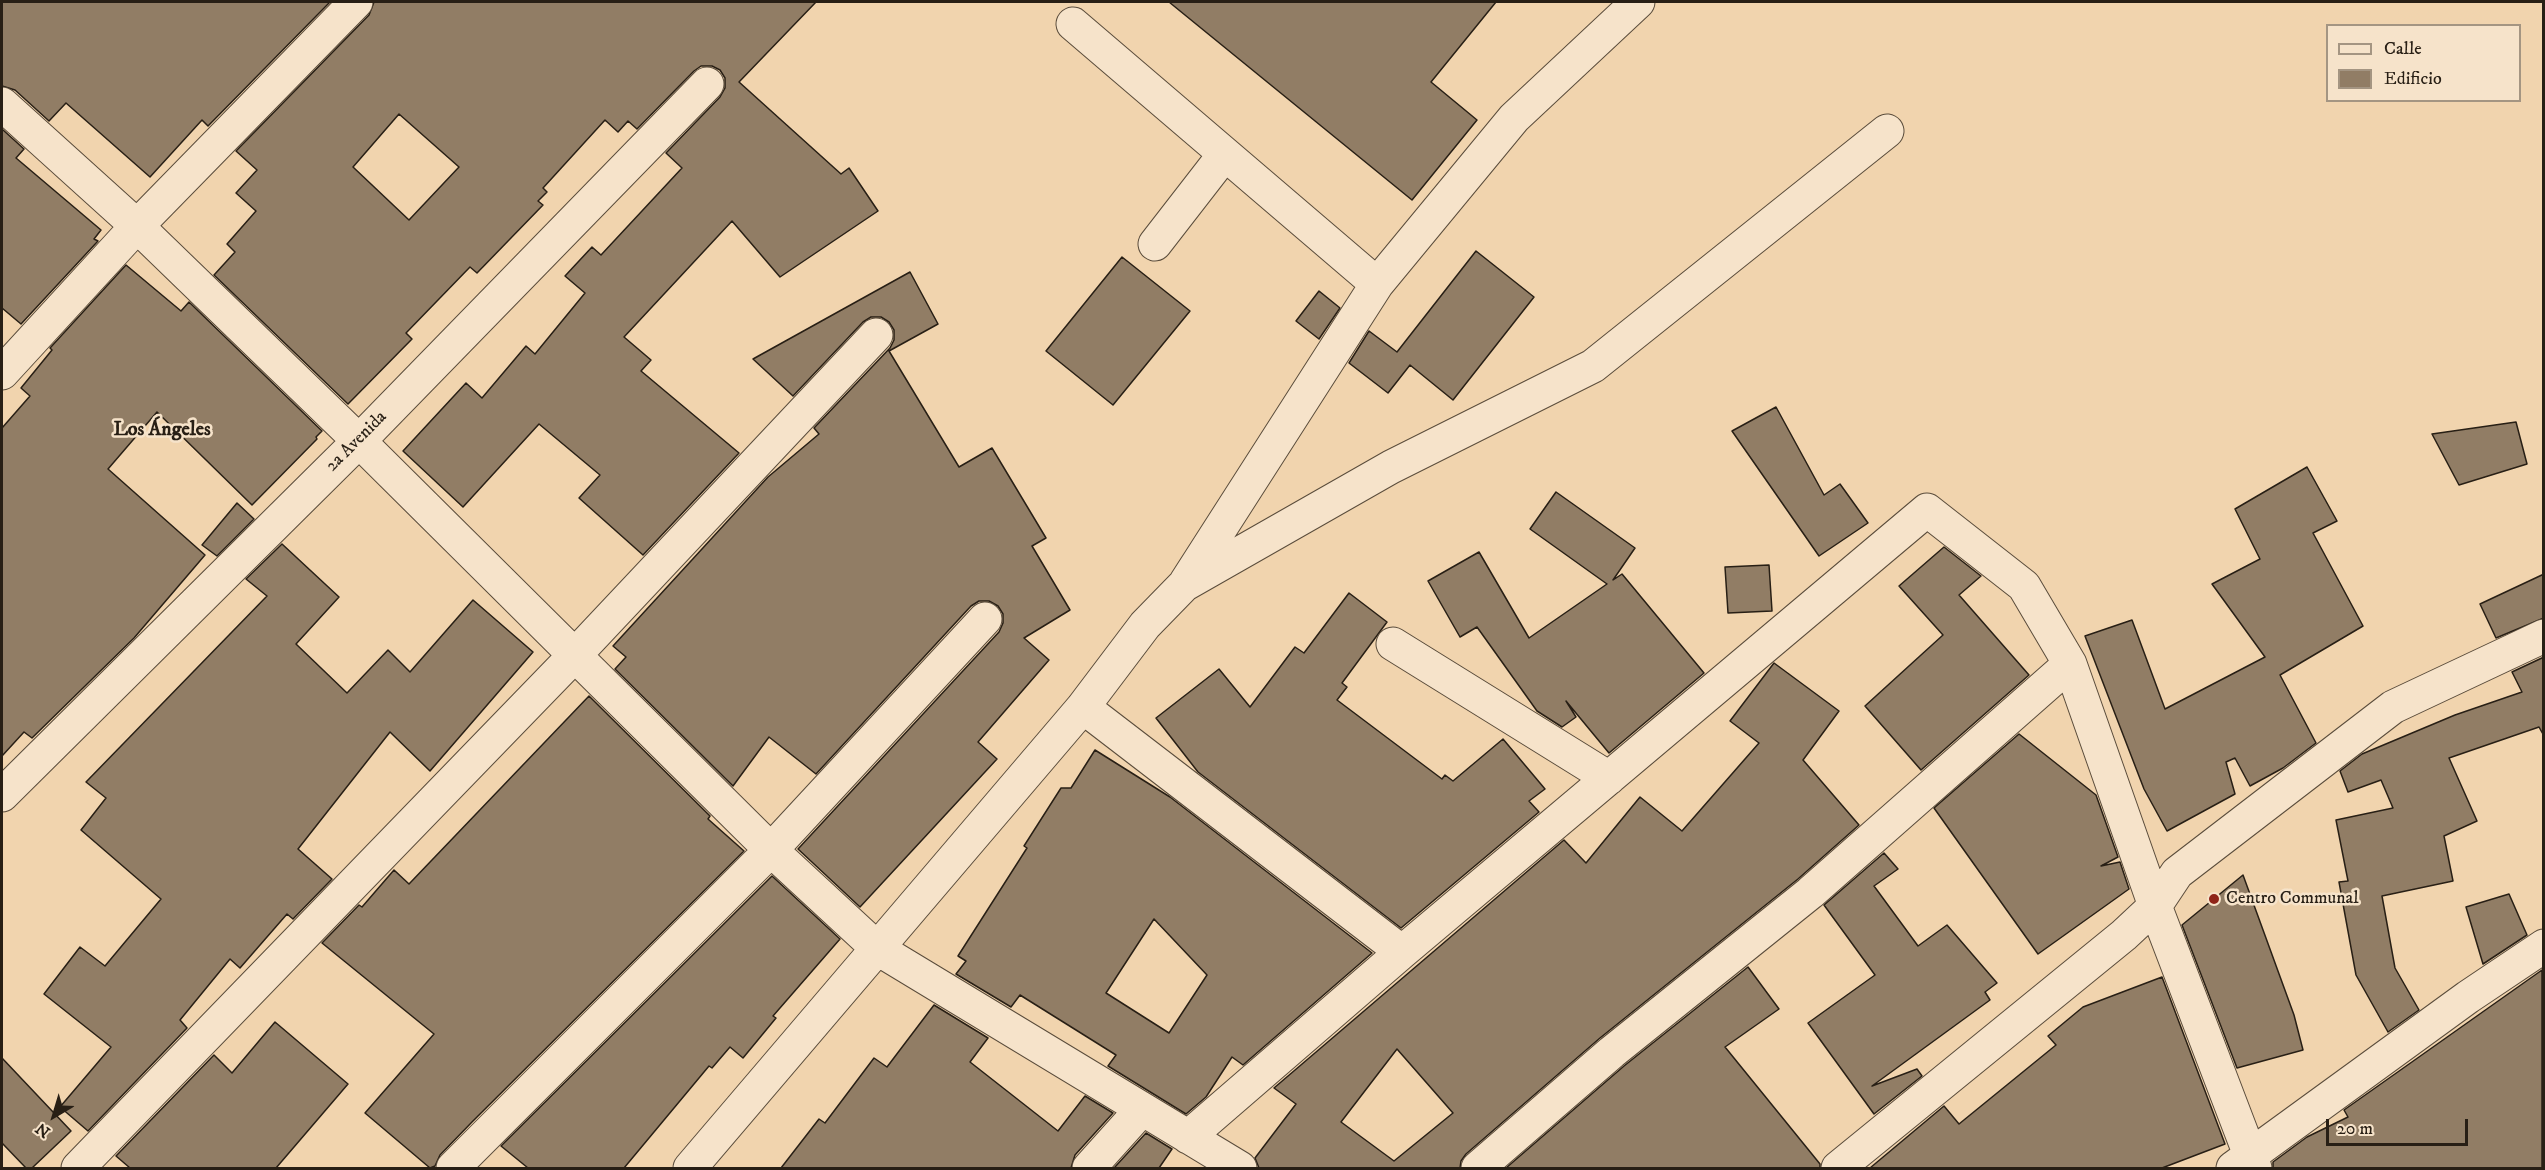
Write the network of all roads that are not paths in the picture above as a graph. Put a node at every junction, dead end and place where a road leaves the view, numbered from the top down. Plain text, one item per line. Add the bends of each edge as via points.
1 (356, 2) edge
2 (1638, 2) edge
3 (1073, 24) dead end
4 (707, 84) dead end
5 (2, 104) edge
6 (1887, 131) dead end
7 (1224, 155) junction
8 (137, 226) junction
9 (1155, 244) dead end
10 (1377, 284) junction
11 (876, 335) dead end
12 (2, 373) edge
13 (359, 441) junction
14 (1184, 585) junction
15 (986, 619) dead end
16 (2544, 636) edge
17 (1393, 644) dead end
18 (575, 656) junction
19 (2070, 664) junction
20 (1083, 707) junction
21 (1609, 778) junction
22 (2, 795) edge
23 (771, 850) junction
24 (2155, 906) junction
25 (2544, 946) edge
26 (878, 949) junction
27 (1402, 952) junction
28 (1142, 1109) junction
29 (1188, 1137) junction
30 (2246, 1165) edge
31 (78, 1168) edge
32 (453, 1168) edge
33 (690, 1168) edge
34 (1089, 1168) edge
35 (1240, 1168) edge
36 (1478, 1168) edge
37 (1838, 1168) edge

1 - 8 street
2 - 10 street via 1514,118
3 - 7 street
4 - 13 street, 2a Avenida
5 - 8 street
6 - 14 street via 1593,366 1391,467
7 - 9 street
7 - 10 street
8 - 12 street
8 - 13 street
10 - 14 street
11 - 18 street
13 - 18 street
13 - 22 street, 2a Avenida
14 - 20 street via 1145,625
15 - 23 street
16 - 24 street via 2393,707 2177,873
17 - 21 street
18 - 23 street
18 - 31 street
19 - 21 street via 2024,586 1927,510
19 - 24 street
19 - 36 street via 1810,893 1612,1052
20 - 26 street
20 - 27 street
21 - 27 street
23 - 26 street
23 - 32 street
24 - 30 street
24 - 37 street
25 - 30 street via 2468,997
26 - 28 street
26 - 33 street
27 - 29 street
28 - 29 street
28 - 34 street
29 - 35 street

